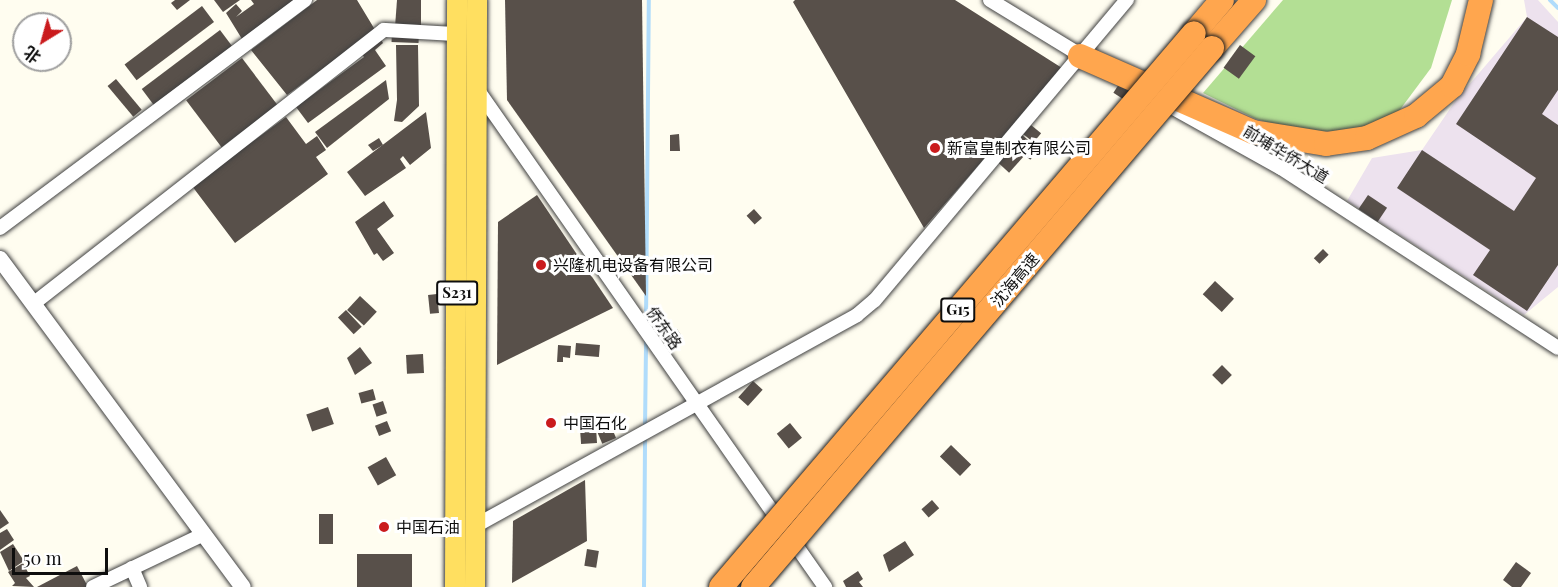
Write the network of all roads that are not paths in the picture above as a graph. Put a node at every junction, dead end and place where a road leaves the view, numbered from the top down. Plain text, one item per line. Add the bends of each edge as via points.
1 (305, 0) edge
2 (457, 0) edge
3 (477, 0) edge
4 (990, 0) edge
5 (1127, 0) edge
6 (1222, 0) edge
7 (1254, 0) edge
8 (1480, 0) edge
9 (456, 34) junction
10 (1203, 40) junction
11 (1080, 56) junction
12 (477, 89) junction
13 (0, 228) edge
14 (0, 260) edge
15 (33, 304) junction
16 (1558, 348) edge
17 (697, 404) junction
18 (475, 526) junction
19 (204, 534) junction
20 (132, 568) junction
21 (93, 587) edge
22 (140, 587) edge
23 (243, 587) edge
24 (455, 587) edge
25 (475, 587) edge
26 (721, 587) edge
27 (753, 587) edge
28 (825, 587) edge

1 - 13 street
2 - 9 main road, S231
3 - 12 main road, S231
4 - 11 street, 前埔华侨大道
5 - 11 street
6 - 10 highway, 沈海高速 / G15
7 - 10 highway, 沈海高速 / G15
8 - 11 highway via 1472,44 1452,86 1416,116 1357,140 1326,144 1253,132
9 - 15 street via 384,30
9 - 24 main road, S231
10 - 26 highway, 沈海高速 / G15, bridge
10 - 27 highway, 沈海高速 / G15, bridge
11 - 16 street, 前埔华侨大道 via 1281,168
11 - 17 street via 875,300 857,315
12 - 17 street, 侨东路
12 - 18 main road, S231
14 - 15 street
15 - 19 street
17 - 18 street
17 - 28 street, 侨东路
18 - 25 main road, S231
19 - 20 street
19 - 23 street
20 - 21 street
20 - 22 street

